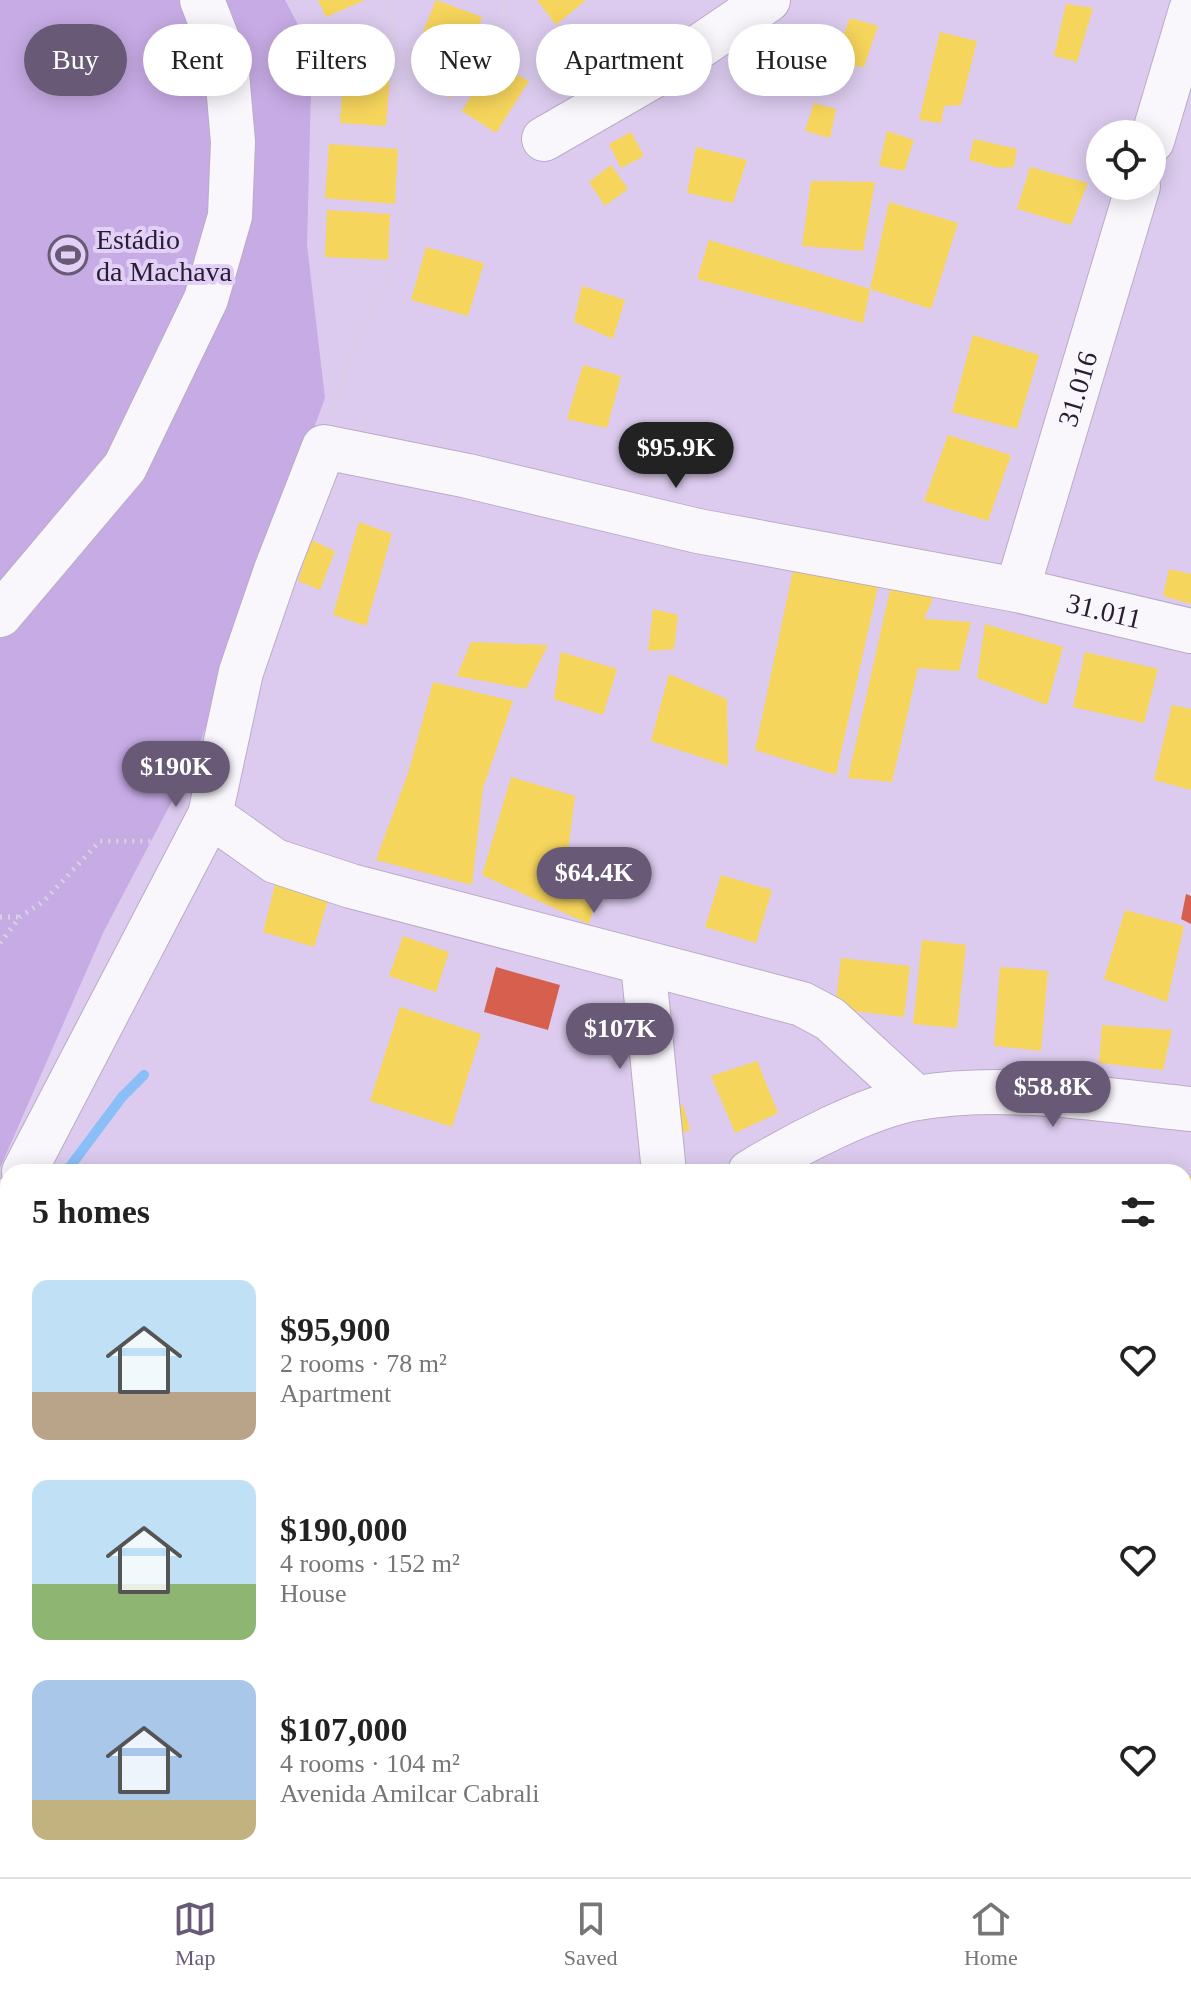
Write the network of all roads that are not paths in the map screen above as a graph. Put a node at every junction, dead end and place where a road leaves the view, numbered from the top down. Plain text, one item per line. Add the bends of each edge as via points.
1 (202, 0) edge
2 (768, 0) edge
3 (1191, 10) edge
4 (1158, 120) edge
5 (544, 139) dead end
6 (1134, 200) edge
7 (1017, 590) junction
8 (0, 615) edge
9 (1191, 631) edge
10 (205, 828) junction
11 (643, 964) junction
12 (916, 1098) junction
13 (1191, 1109) edge
14 (28, 1164) edge
15 (663, 1164) edge
16 (764, 1164) edge

1 - 8 street via 226,62 233,142 230,216 206,299 125,467
2 - 5 street via 669,67
3 - 4 street
6 - 7 street, 31.016
7 - 9 street, 31.011
7 - 10 street, 31.011 via 698,531 324,447 241,672
10 - 11 street via 275,861 351,886
10 - 14 street
11 - 12 street via 802,1004 830,1019
11 - 15 street
12 - 13 street via 1004,1093
12 - 16 street via 802,1143

